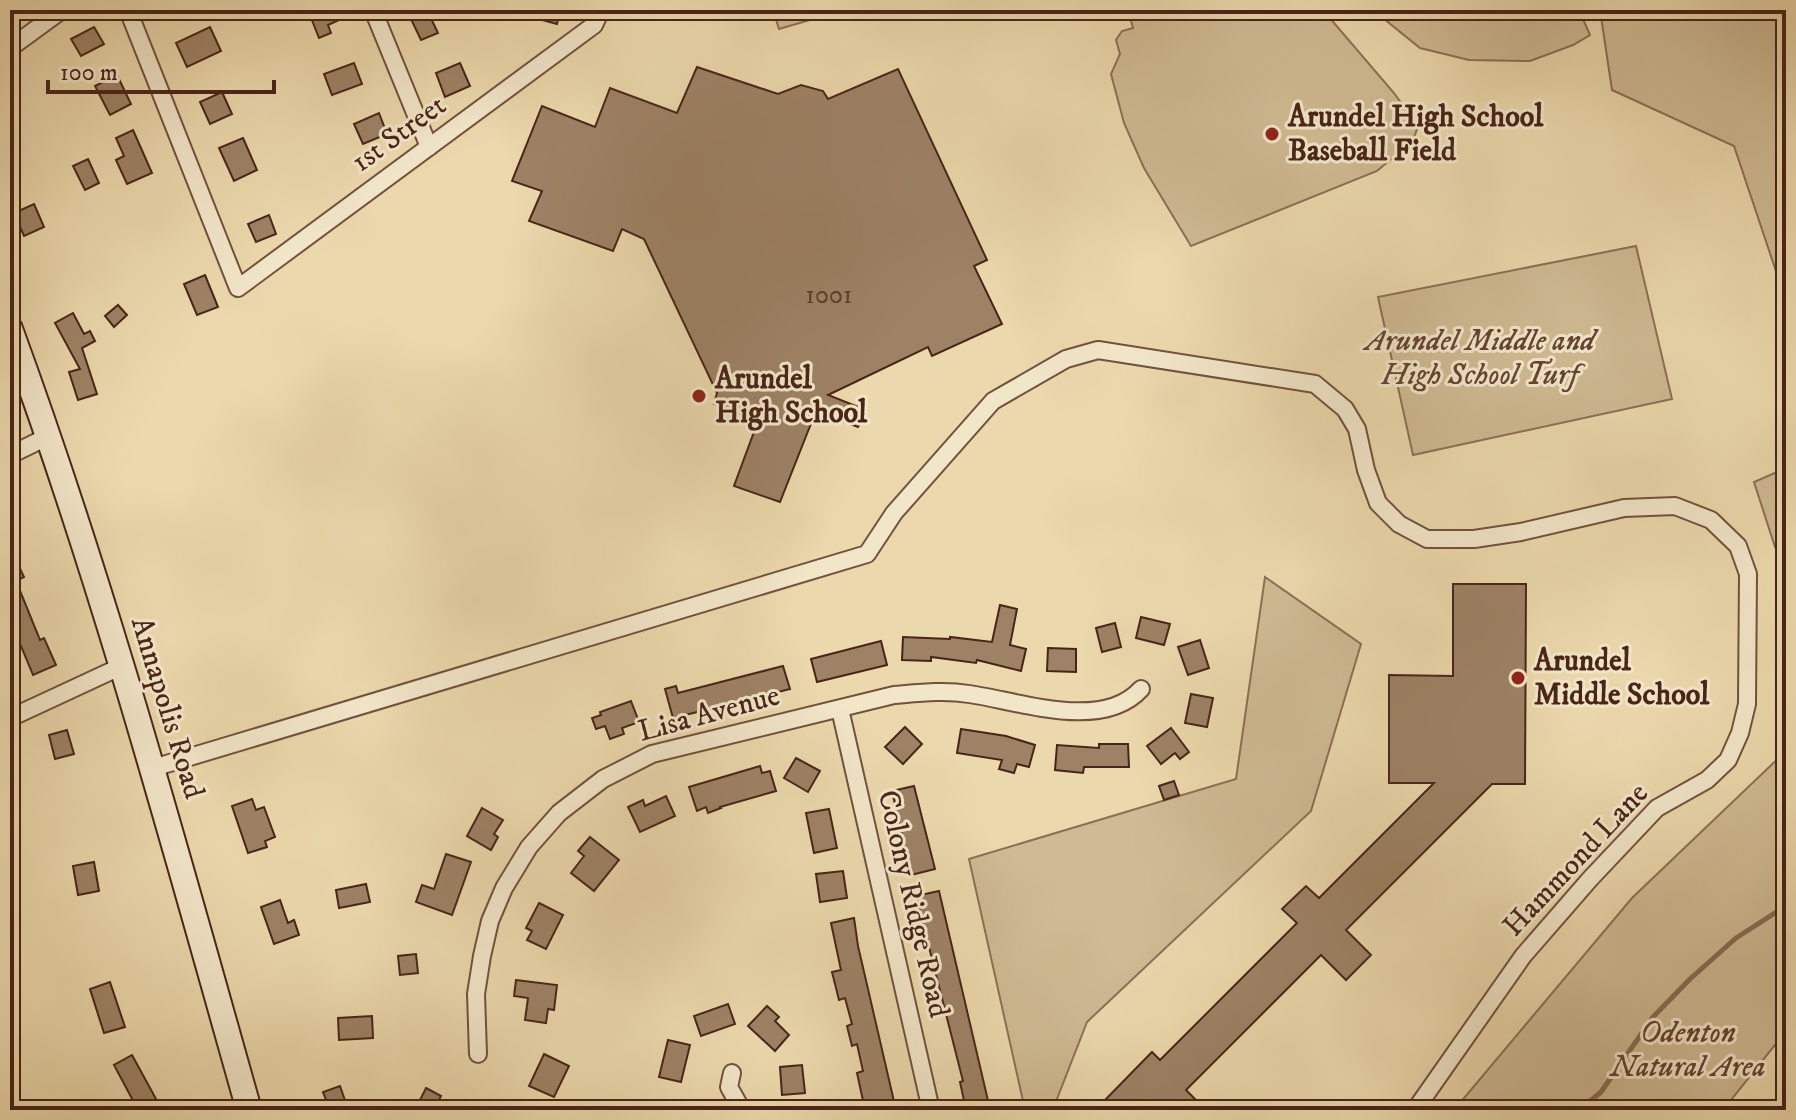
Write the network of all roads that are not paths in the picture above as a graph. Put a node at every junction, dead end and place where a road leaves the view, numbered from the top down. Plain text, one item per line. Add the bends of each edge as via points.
1 (62, 10) edge
2 (128, 10) edge
3 (373, 10) edge
4 (597, 17) edge
5 (10, 48) edge
6 (429, 147) junction
7 (10, 329) edge
8 (49, 436) junction
9 (10, 455) edge
10 (122, 666) junction
11 (1141, 689) dead end
12 (840, 709) junction
13 (10, 718) edge
14 (153, 768) junction
15 (478, 1054) dead end
16 (732, 1073) dead end
17 (249, 1110) edge
18 (742, 1110) edge
19 (931, 1110) edge
20 (1415, 1110) edge

1 - 5 street
2 - 6 street, 1st Street via 238,288
3 - 6 street
4 - 6 street, 1st Street
7 - 8 main road, Annapolis Road
8 - 9 street
8 - 10 main road, Annapolis Road
10 - 13 street
10 - 14 main road, Annapolis Road
11 - 12 street, Lisa Avenue via 1132,699 1094,711 930,691
12 - 15 street, Lisa Avenue via 652,754 603,779 559,813 529,847 490,921 476,994
12 - 19 street, Colony Ridge Road
14 - 17 main road, Annapolis Road
14 - 20 street, Hammond Lane via 867,554 894,513 993,401 1066,359 1098,350 1315,384 1345,409 1357,429 1378,503 1399,524 1427,539 1474,539 1624,508 1675,506 1711,520 1738,546 1748,574 1747,704 1728,760 1707,780 1657,808 1590,879 1523,956
16 - 18 street via 729,1087

